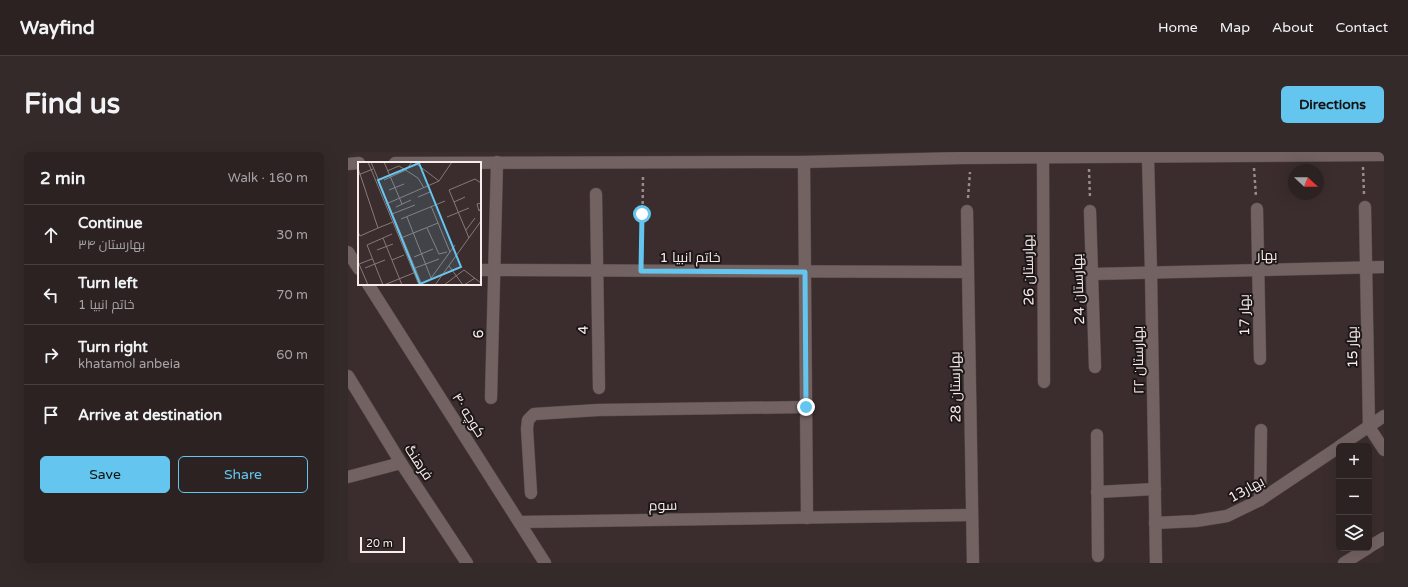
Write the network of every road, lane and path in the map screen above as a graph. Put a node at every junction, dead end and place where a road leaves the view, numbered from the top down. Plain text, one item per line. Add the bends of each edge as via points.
1 (468, 152) edge
2 (1148, 155) edge
3 (1363, 155) junction
4 (1384, 155) edge
5 (1254, 156) junction
6 (804, 157) edge
7 (970, 158) junction
8 (1043, 158) junction
9 (1088, 158) junction
10 (468, 162) edge
11 (497, 162) junction
12 (643, 162) junction
13 (358, 163) edge
14 (348, 164) edge
15 (596, 194) dead end
16 (1365, 207) joint
17 (1257, 209) joint
18 (968, 211) joint
19 (1090, 211) joint
20 (348, 252) edge
21 (358, 267) edge
22 (1366, 267) junction
23 (1384, 267) edge
24 (481, 270) edge
25 (494, 270) junction
26 (1258, 270) junction
27 (597, 271) junction
28 (641, 271) junction
29 (805, 272) junction
30 (968, 272) junction
31 (1151, 272) junction
32 (1092, 274) junction
33 (369, 285) edge
34 (1260, 360) dead end
35 (1095, 367) dead end
36 (348, 376) edge
37 (1044, 382) dead end
38 (599, 388) dead end
39 (491, 398) dead end
40 (806, 407) junction
41 (1384, 416) edge
42 (1369, 427) junction
43 (1261, 430) dead end
44 (1097, 435) dead end
45 (1345, 443) edge
46 (1336, 449) edge
47 (1384, 450) edge
48 (402, 463) junction
49 (348, 478) edge
50 (1155, 488) junction
51 (1097, 492) junction
52 (531, 493) dead end
53 (1260, 500) junction
54 (972, 515) junction
55 (807, 518) junction
56 (519, 522) junction
57 (1155, 523) junction
58 (1384, 538) edge
59 (1372, 546) edge
60 (1363, 551) edge
61 (1098, 556) dead end
62 (467, 563) edge
63 (545, 563) edge
64 (972, 563) edge
65 (1156, 563) edge
66 (1344, 563) edge

1 - 10 street
2 - 5 street
2 - 9 street
2 - 31 street, بهارستان ۲۲
3 - 4 street
3 - 5 street
3 - 16 path
5 - 17 path
6 - 7 street
6 - 12 street
6 - 29 street
7 - 8 street
7 - 18 path
8 - 9 street
8 - 37 street, بهارستان 26
9 - 19 path
10 - 11 street
11 - 12 street
11 - 25 street, 6
12 - 28 path
13 - 14 street
15 - 27 street, 4
16 - 22 street, بهار 15
17 - 26 street, بهار 17
18 - 30 street, بهارستان 28
19 - 32 street, بهارستان 24
20 - 21 street
22 - 23 street, بهار
22 - 26 street, بهار
22 - 42 street, بهار 15
24 - 25 street, خاتم انبیا 1
25 - 27 street, خاتم انبیا 1
25 - 39 street, 6
26 - 31 street, بهار
26 - 34 street, بهار 17
27 - 28 street, خاتم انبیا 1
27 - 38 street, 4
28 - 29 street, خاتم انبیا 1
29 - 30 street, خاتم انبیا 1
29 - 40 street
30 - 54 street, بهارستان 28
31 - 32 street, بهار
31 - 50 street, بهارستان ۲۲
32 - 35 street, بهارستان 24
33 - 56 street, کوچه ۴۰
36 - 48 street, فرهنگ
40 - 52 street via 598,410 534,414 528,420 527,429
40 - 55 street
41 - 42 street, بهار13
42 - 45 street, بهار13
42 - 47 street
43 - 53 street
44 - 51 street
46 - 53 street, بهار13
48 - 49 street
48 - 62 street, فرهنگ
50 - 51 street
50 - 57 street, بهارستان ۲۲
51 - 61 street
53 - 57 street, بهار13 via 1227,516
54 - 55 street, سوم
54 - 64 street, بهارستان 28
55 - 56 street, سوم
56 - 63 street, کوچه ۴۰
57 - 65 street, بهارستان ۲۲
58 - 59 street
60 - 66 street

